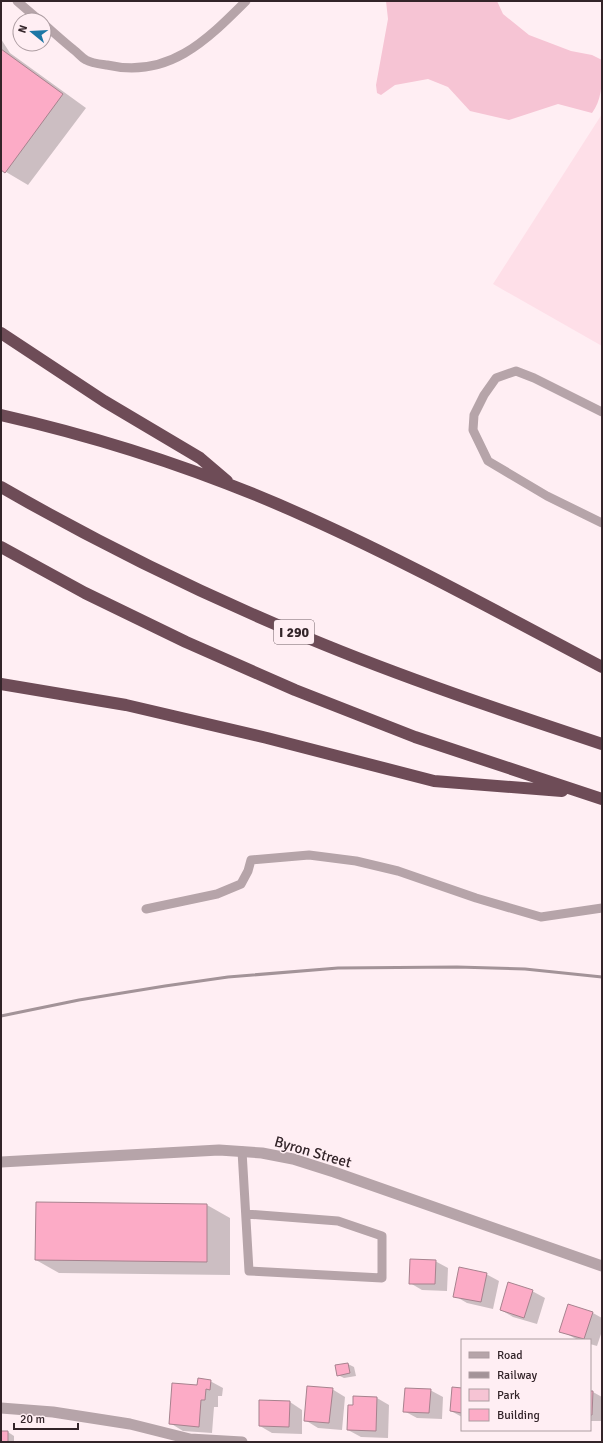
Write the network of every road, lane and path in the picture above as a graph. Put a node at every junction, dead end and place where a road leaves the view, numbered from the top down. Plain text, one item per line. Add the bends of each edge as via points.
1 (17, 1) edge
2 (246, 1) edge
3 (30, 12) edge
4 (52, 31) edge
5 (1, 333) edge
6 (602, 412) edge
7 (1, 415) edge
8 (232, 485) junction
9 (1, 487) edge
10 (602, 523) edge
11 (1, 547) edge
12 (602, 667) edge
13 (1, 684) edge
14 (602, 744) edge
15 (581, 792) junction
16 (602, 799) edge
17 (602, 908) edge
18 (146, 909) dead end
19 (242, 1151) junction
20 (1, 1162) edge
21 (246, 1214) junction
22 (602, 1266) edge
23 (1, 1408) edge
24 (190, 1441) edge
25 (242, 1442) edge

1 - 3 lane
2 - 4 lane via 200,44 168,62 136,69 118,68 86,60
5 - 8 highway via 104,401 200,458
6 - 10 lane via 516,371 496,378 474,415 473,430 488,461 547,496
7 - 8 highway via 93,438
8 - 12 highway via 365,544
9 - 14 highway, I 290 via 150,567 295,633 434,687
11 - 15 highway via 85,593 186,642 295,690 415,737
13 - 15 highway via 126,705 434,781
15 - 16 highway
17 - 18 lane via 541,917 398,871 356,861 309,855 251,860 241,884 217,894
19 - 20 street, Byron Street via 219,1150
19 - 21 lane
19 - 22 street, Byron Street via 293,1159
21 - 21 lane via 249,1271 382,1278 382,1236 338,1221
23 - 24 street via 53,1412 130,1424
24 - 25 street

